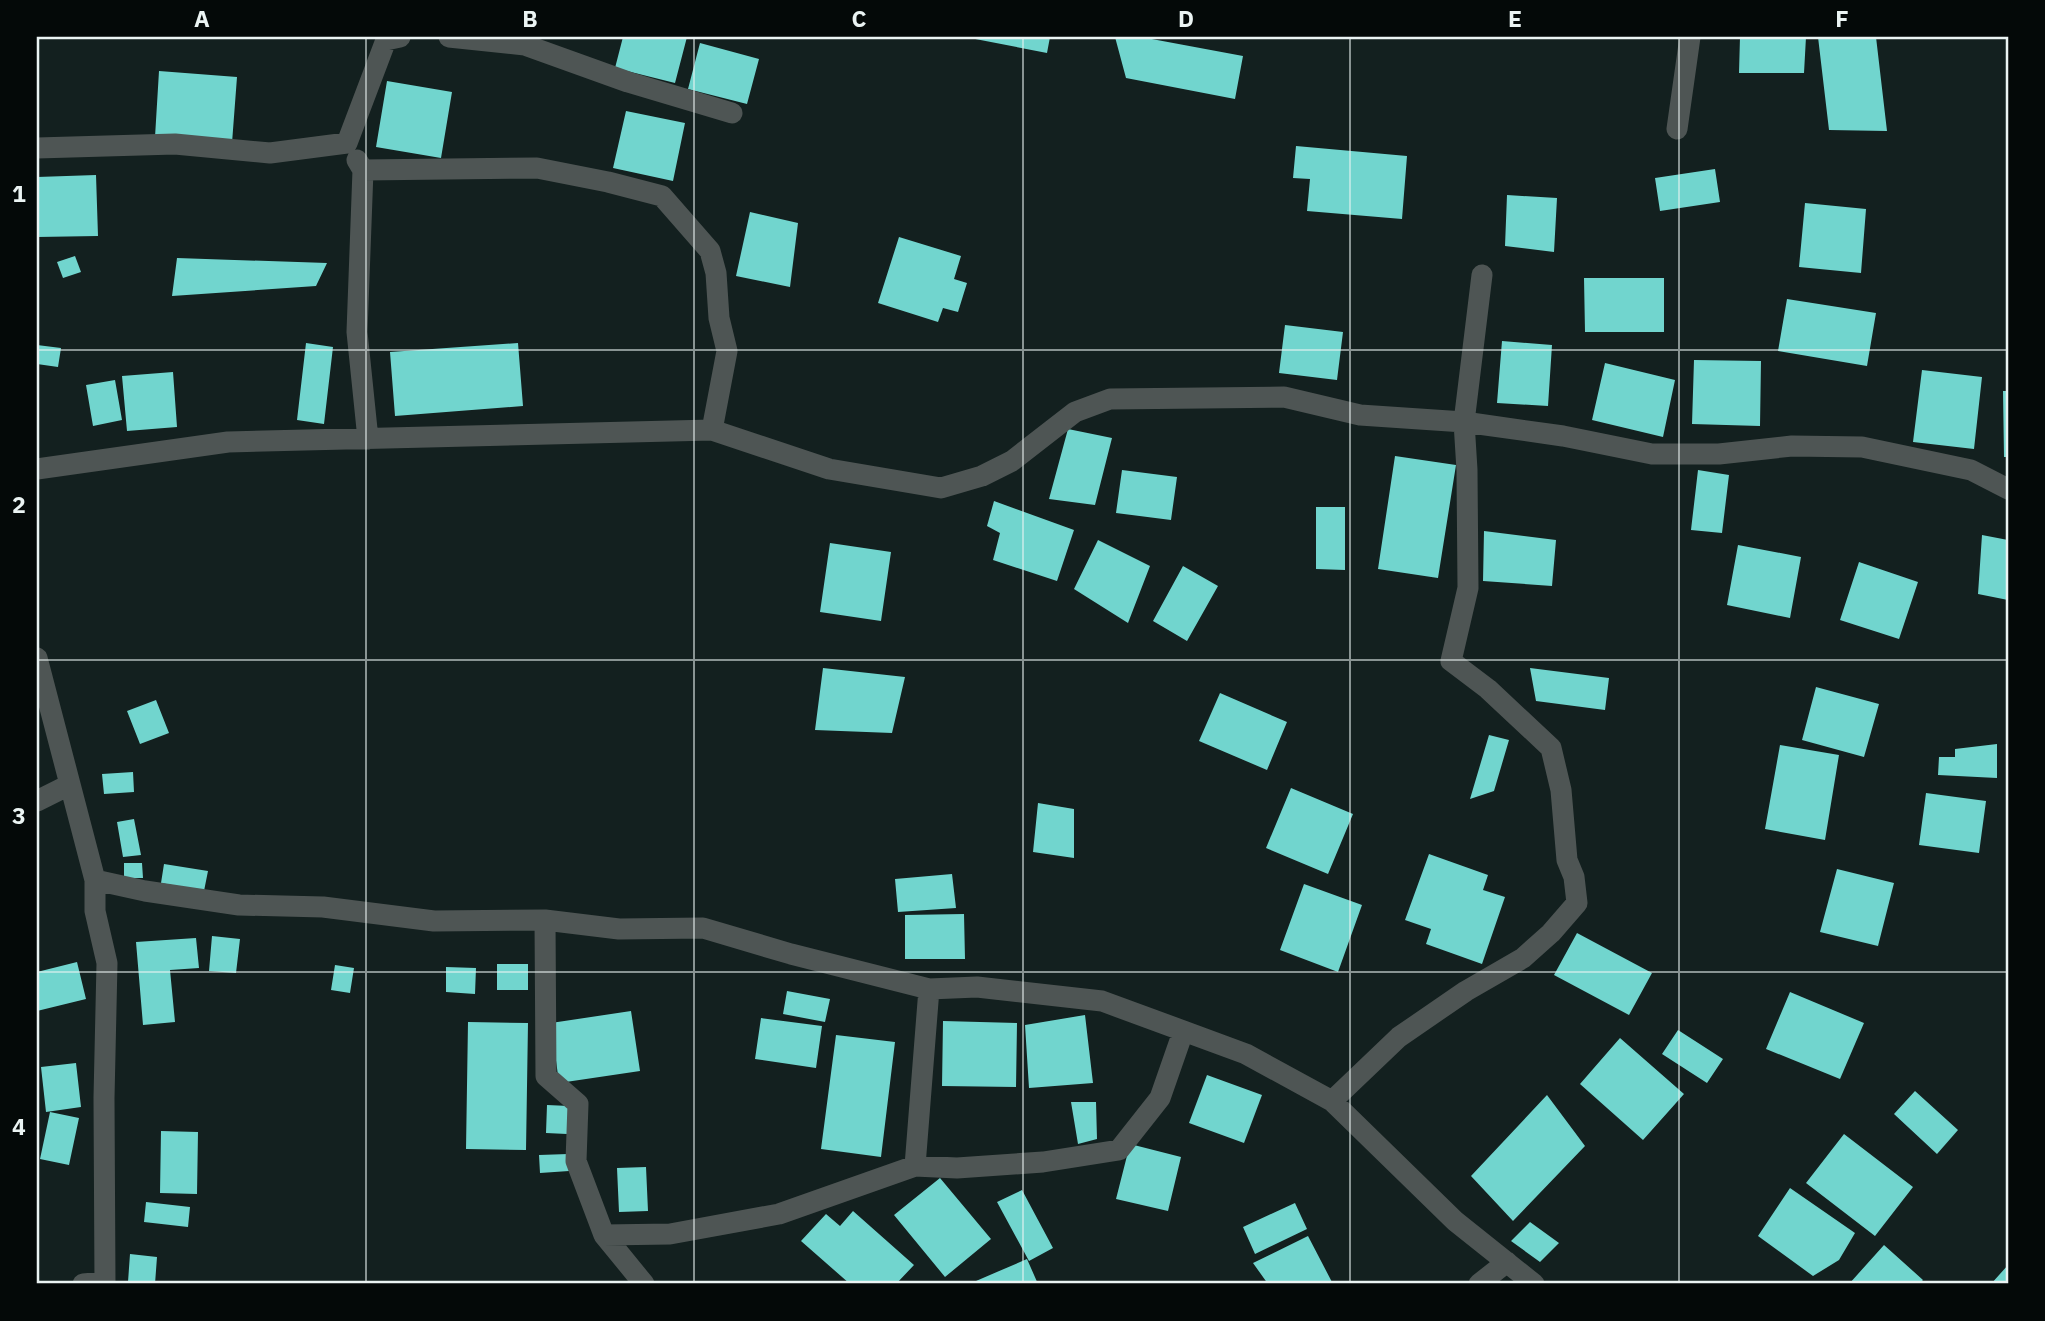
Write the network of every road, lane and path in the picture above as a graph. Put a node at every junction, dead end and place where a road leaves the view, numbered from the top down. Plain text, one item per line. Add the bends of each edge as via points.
1 (400, 37) edge
2 (449, 37) edge
3 (1690, 37) edge
4 (733, 113) dead end
5 (1677, 129) dead end
6 (347, 143) junction
7 (37, 148) edge
8 (363, 170) junction
9 (1482, 275) dead end
10 (1464, 422) junction
11 (712, 430) junction
12 (369, 439) junction
13 (37, 469) edge
14 (2008, 489) edge
15 (37, 658) edge
16 (69, 785) junction
17 (37, 801) edge
18 (95, 880) junction
19 (545, 920) junction
20 (929, 989) junction
21 (1183, 1031) junction
22 (1332, 1101) junction
23 (915, 1166) junction
24 (604, 1235) junction
25 (1507, 1262) junction
26 (105, 1283) edge
27 (83, 1284) edge
28 (644, 1284) edge
29 (1479, 1284) edge
30 (1534, 1284) edge

1 - 6 street via 386,40
2 - 4 street via 525,45
3 - 5 street
6 - 7 street via 270,153 175,145
6 - 8 street
8 - 11 street via 537,169 662,196 710,251 716,273 727,351
8 - 12 street via 357,332
9 - 10 street
10 - 11 street via 1360,415 1284,397 1110,399 1075,412 1012,461 941,488 829,469
10 - 14 street via 1652,454 1861,447 1971,470
10 - 22 street via 1468,588 1451,661 1551,748 1577,903 1523,958 1399,1037
11 - 12 street
12 - 13 street via 228,442
15 - 16 street
16 - 17 street
16 - 18 street
18 - 19 street via 239,905 323,907 434,921
18 - 26 street via 95,911 107,963
19 - 20 street via 619,929 703,928
19 - 24 street via 547,1076 578,1104 576,1161
20 - 21 street via 976,987 1102,1001
20 - 23 street
21 - 22 street via 1246,1054
21 - 23 street via 1160,1098 1119,1150 1043,1162
22 - 25 street via 1455,1221
23 - 24 street via 779,1214 670,1234
24 - 28 street
25 - 29 street
25 - 30 street
26 - 27 street

